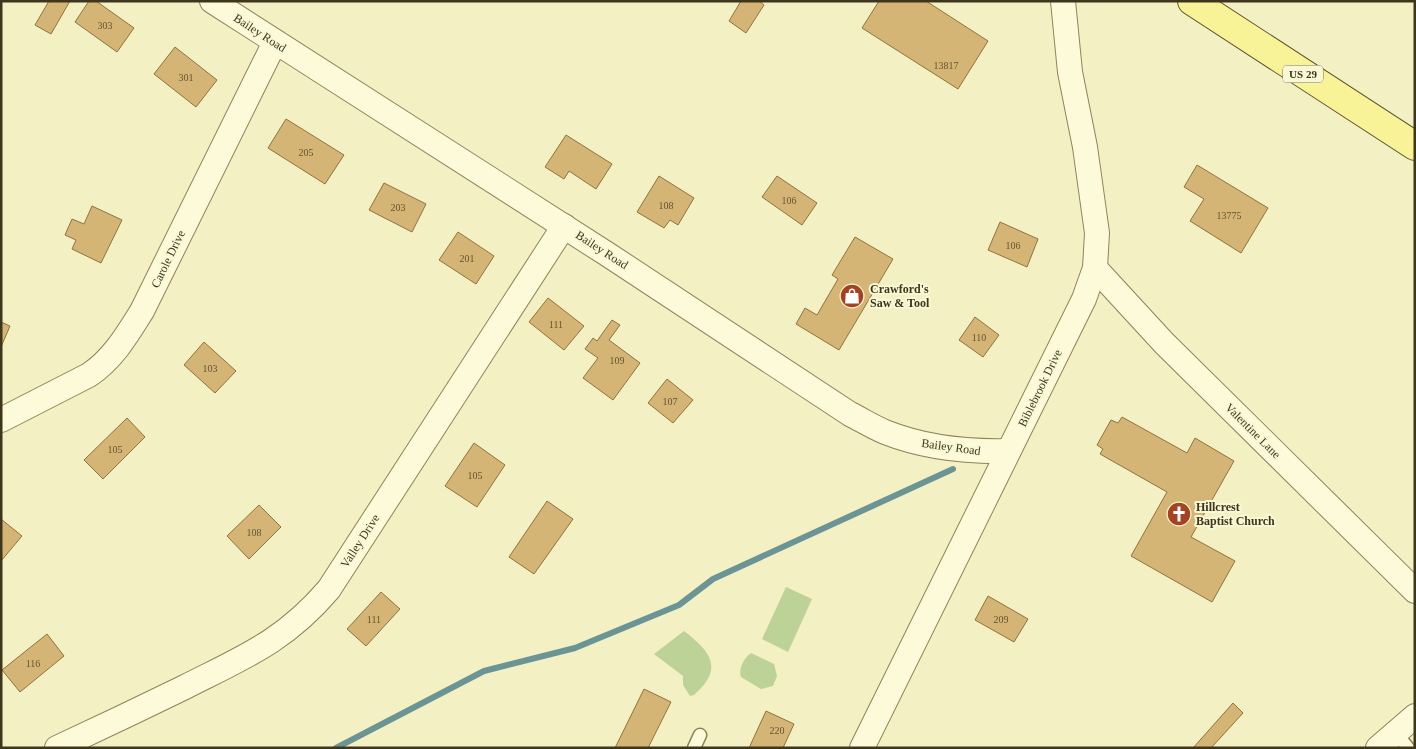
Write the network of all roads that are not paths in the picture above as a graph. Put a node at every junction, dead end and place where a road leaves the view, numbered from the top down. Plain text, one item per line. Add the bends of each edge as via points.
1 (212, 1) edge
2 (1063, 1) edge
3 (1192, 1) edge
4 (275, 42) junction
5 (1415, 125) edge
6 (1415, 146) edge
7 (564, 226) junction
8 (1095, 268) junction
9 (1, 420) edge
10 (1008, 451) junction
11 (1415, 591) edge
12 (1415, 716) edge
13 (700, 735) dead end
14 (1394, 743) edge
15 (56, 748) edge
16 (694, 748) edge
17 (862, 748) edge

1 - 4 street, Bailey Road
2 - 8 street, Biblebrook Drive via 1070,72 1097,232
3 - 5 main road, US 29
3 - 6 main road, US 29
4 - 7 street, Bailey Road
4 - 9 street, Carole Drive via 124,340 103,366 90,375
7 - 10 street, Bailey Road via 850,414 926,445 972,452
7 - 15 street, Valley Drive via 329,589 313,608 288,630 253,652
8 - 10 street, Biblebrook Drive via 1084,299
8 - 11 street, Valentine Lane via 1164,343
10 - 17 street, Biblebrook Drive
12 - 14 street
13 - 16 lane

